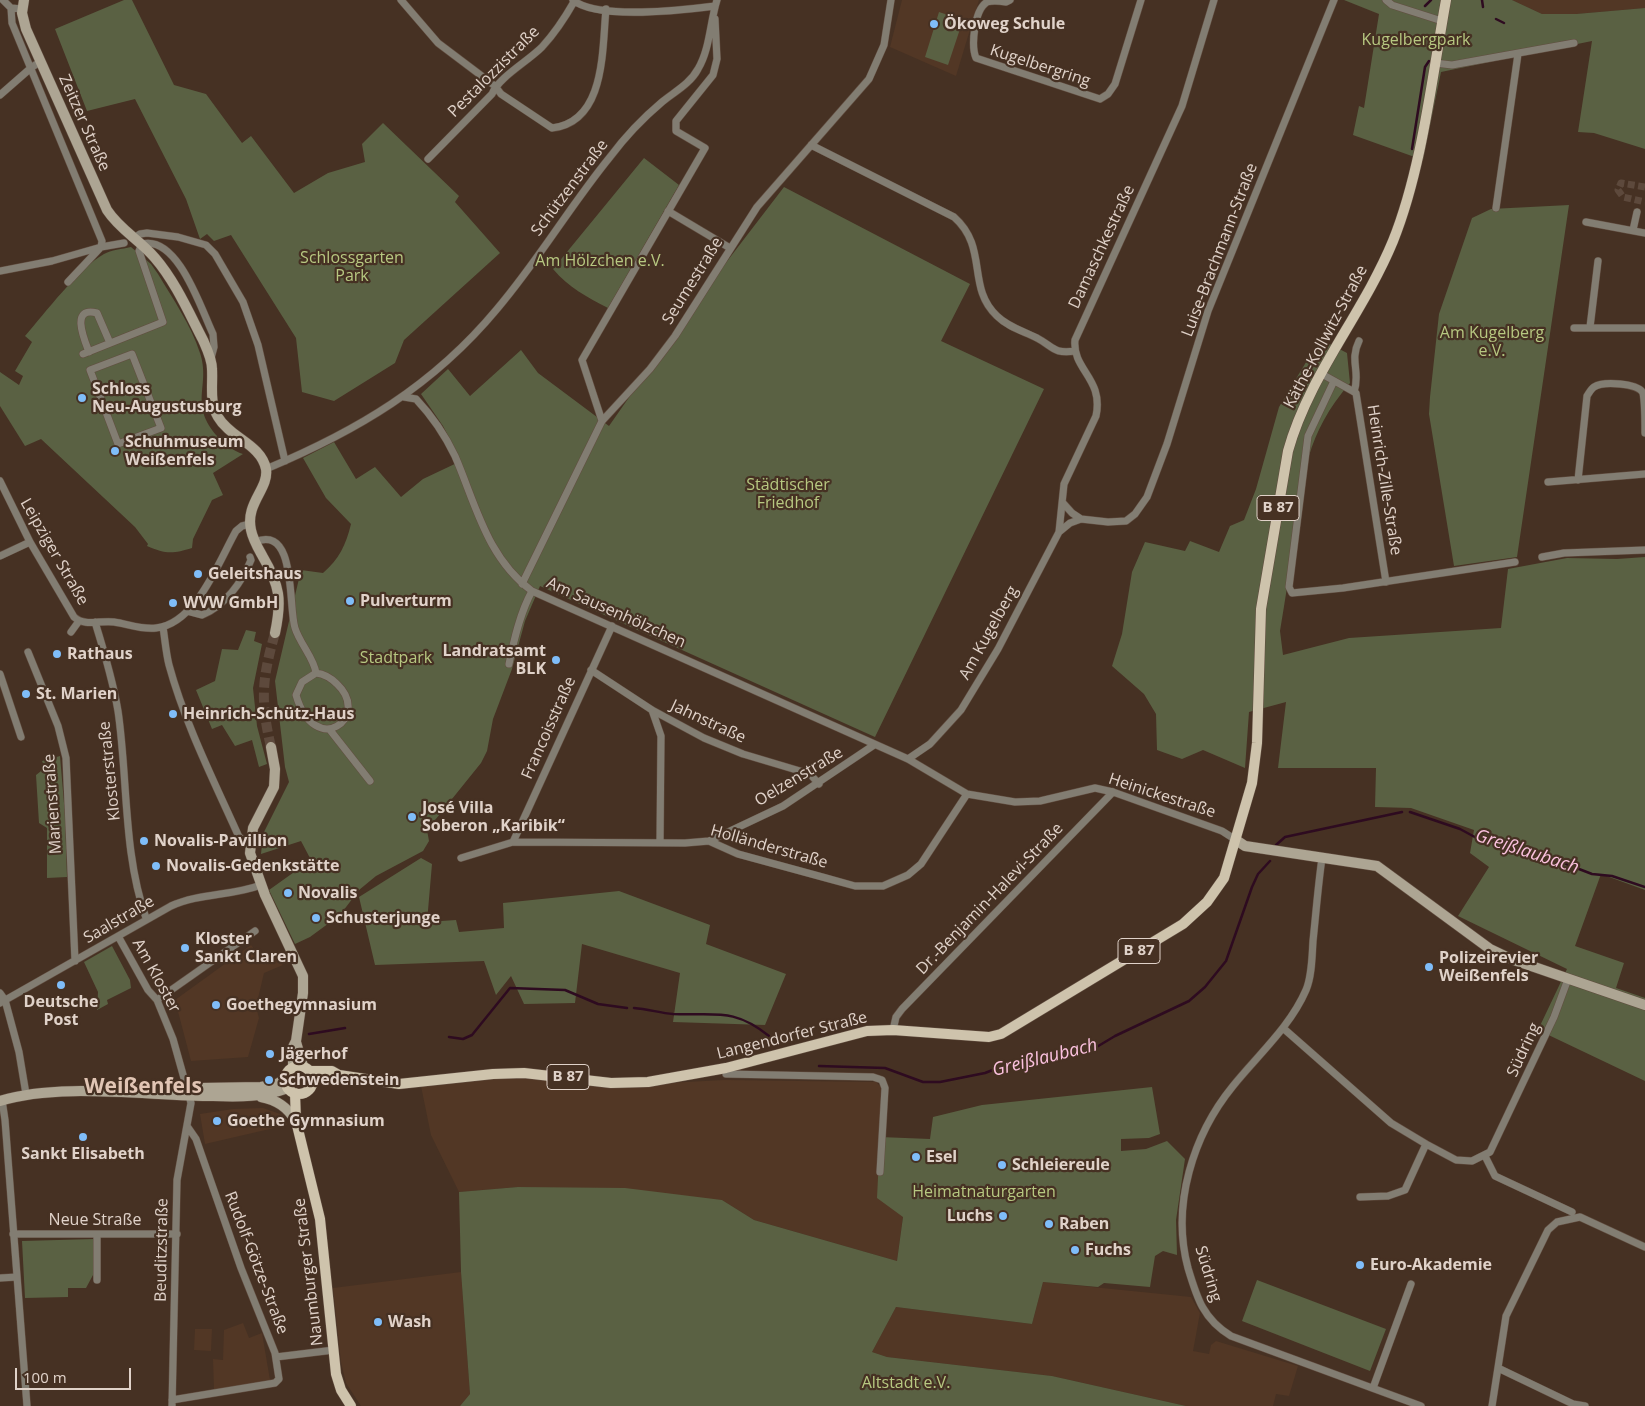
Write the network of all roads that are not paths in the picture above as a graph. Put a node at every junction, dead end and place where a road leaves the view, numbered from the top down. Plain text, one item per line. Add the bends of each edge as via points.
1 (3, 0) edge
2 (401, 0) edge
3 (891, 0) edge
4 (1010, 0) edge
5 (1141, 0) edge
6 (1214, 0) edge
7 (1334, 0) edge
8 (1386, 0) edge
9 (1446, 0) edge
10 (574, 1) edge
11 (716, 3) edge
12 (23, 5) edge
13 (11, 8) junction
14 (606, 9) junction
15 (1442, 21) junction
16 (1574, 43) dead end
17 (1518, 54) junction
18 (1435, 63) junction
19 (36, 64) junction
20 (495, 86) junction
21 (0, 95) edge
22 (811, 145) junction
23 (428, 159) dead end
24 (1496, 208) dead end
25 (668, 211) junction
26 (1637, 212) dead end
27 (1586, 222) dead end
28 (1633, 230) junction
29 (1645, 232) edge
30 (138, 241) junction
31 (124, 243) dead end
32 (102, 247) junction
33 (730, 248) junction
34 (1598, 261) dead end
35 (0, 271) edge
36 (68, 282) dead end
37 (1574, 328) dead end
38 (1590, 328) junction
39 (1645, 328) edge
40 (1359, 341) dead end
41 (110, 343) junction
42 (1075, 351) junction
43 (210, 359) junction
44 (1320, 373) junction
45 (1334, 380) junction
46 (1354, 392) junction
47 (404, 397) junction
48 (602, 421) junction
49 (1645, 433) edge
50 (118, 444) joint
51 (284, 461) junction
52 (266, 469) junction
53 (1645, 474) edge
54 (1578, 480) junction
55 (0, 481) edge
56 (1548, 482) dead end
57 (1063, 502) junction
58 (1081, 518) junction
59 (250, 524) junction
60 (1059, 532) junction
61 (30, 542) junction
62 (255, 542) junction
63 (1645, 550) edge
64 (0, 556) edge
65 (250, 557) dead end
66 (1542, 557) dead end
67 (1515, 562) dead end
68 (52, 578) junction
69 (44, 582) dead end
70 (1386, 582) junction
71 (522, 584) junction
72 (532, 591) junction
73 (187, 611) junction
74 (79, 621) junction
75 (95, 622) junction
76 (612, 626) junction
77 (163, 627) junction
78 (71, 632) dead end
79 (275, 633) tunnel mouth
80 (28, 652) dead end
81 (510, 664) dead end
82 (591, 670) junction
83 (316, 673) junction
84 (0, 674) edge
85 (652, 710) junction
86 (330, 730) junction
87 (21, 737) dead end
88 (874, 745) junction
89 (271, 747) tunnel mouth
90 (908, 759) junction
91 (370, 781) dead end
92 (819, 784) junction
93 (1113, 792) junction
94 (967, 794) junction
95 (1236, 840) junction
96 (709, 841) junction
97 (513, 842) junction
98 (660, 842) junction
99 (250, 843) junction
100 (461, 858) dead end
101 (1322, 858) junction
102 (261, 885) junction
103 (146, 918) junction
104 (255, 932) dead end
105 (118, 936) junction
106 (74, 961) junction
107 (1568, 979) junction
108 (0, 993) edge
109 (160, 998) junction
110 (3, 1002) edge
111 (1645, 1005) edge
112 (1282, 1028) junction
113 (893, 1030) junction
114 (726, 1068) junction
115 (305, 1071) junction
116 (293, 1088) junction
117 (189, 1092) junction
118 (26, 1094) junction
119 (257, 1097) junction
120 (1, 1101) edge
121 (296, 1121) junction
122 (187, 1126) junction
123 (299, 1134) junction
124 (1426, 1144) junction
125 (1485, 1156) junction
126 (880, 1172) dead end
127 (1360, 1197) dead end
128 (1572, 1212) dead end
129 (12, 1234) junction
130 (98, 1234) junction
131 (176, 1234) junction
132 (1645, 1247) edge
133 (17, 1276) junction
134 (0, 1278) edge
135 (97, 1280) dead end
136 (1411, 1284) dead end
137 (334, 1350) junction
138 (276, 1357) junction
139 (1498, 1368) junction
140 (1373, 1388) junction
141 (172, 1403) edge
142 (27, 1406) edge
143 (351, 1406) edge
144 (1421, 1406) edge
145 (1492, 1406) edge
146 (1585, 1406) edge

1 - 13 street
2 - 20 street via 438,42
3 - 22 street, Seumestraße via 884,45 869,78
4 - 5 street, Kugelbergring via 991,1 980,10 974,36 976,58 1100,99 1115,84
6 - 42 street, Damaschkestraße via 1182,106 1086,314 1075,340
7 - 58 street, Luise-Brachmann-Straße via 1208,311 1147,497 1126,521
8 - 15 street via 1392,5
9 - 15 main road, Käthe-Kollwitz-Straße / B 87
10 - 14 street
10 - 20 street, Pestalozzistraße via 543,46
11 - 14 street via 665,12
11 - 25 street via 717,59 713,75 676,121 676,130 705,148
11 - 47 street, Schützenstraße via 699,69 638,125 610,156 498,309 447,361
12 - 13 street
12 - 19 main road, Zeitzer Straße via 23,22
13 - 19 street, Zeitzer Straße via 12,22
14 - 20 street via 598,79 591,100 574,121 552,128 501,94
15 - 18 main road, Käthe-Kollwitz-Straße / B 87
16 - 17 street
17 - 18 street via 1452,65
17 - 24 street
18 - 44 main road, Käthe-Kollwitz-Straße / B 87 via 1415,166 1400,222 1370,288
19 - 21 street
19 - 30 main road, Zeitzer Straße via 107,210 121,229
19 - 32 street, Zeitzer Straße via 101,236
20 - 23 street, Pestalozzistraße via 492,94
22 - 33 street, Seumestraße via 756,207
22 - 42 street via 954,217 972,239 984,298 996,316 1054,350 1061,353
25 - 33 street
25 - 48 street via 582,360
26 - 28 street
27 - 28 street
28 - 29 street
30 - 41 street via 140,261 163,322
30 - 43 main road, Zeitzer Straße via 163,267
30 - 43 street via 154,243 178,262 213,334 214,348
30 - 51 street via 140,234 147,233 178,237 206,245 215,254 243,302 258,345
31 - 32 street
32 - 35 street
32 - 36 street
33 - 48 street, Seumestraße via 650,369
34 - 38 street
37 - 38 street
38 - 39 street
40 - 46 street via 1354,352 1357,378
41 - 41 street via 86,353 80,321 82,316 87,312 97,312
42 - 57 street via 1094,384 1098,406 1064,484
43 - 52 main road, Zeitzer Straße via 212,400 217,416 228,430 258,452
44 - 45 street, Heinrich-Zille-Straße
44 - 95 main road, Käthe-Kollwitz-Straße / B 87 via 1294,429 1288,451 1261,609 1254,774
45 - 46 street, Heinrich-Zille-Straße
45 - 70 street via 1308,436 1289,587 1295,593
46 - 70 street, Heinrich-Zille-Straße
47 - 51 street, Schützenstraße
47 - 71 street, Am Sausenhölzchen via 416,399 439,427 492,547
48 - 71 street, Seumestraße
49 - 54 street via 1644,393 1639,388 1634,385 1595,387 1587,396
50 - 50 street via 90,370 132,354 160,428
51 - 52 street, Schützenstraße
52 - 59 main road via 264,482 252,506
53 - 54 street
54 - 56 street
55 - 61 street, Leipziger Straße
57 - 58 street via 1072,514
57 - 60 street, Am Kugelberg
58 - 60 street
59 - 62 main road
59 - 73 street via 236,531 211,579
60 - 90 street, Am Kugelberg via 998,649 961,710 930,744
61 - 64 street
61 - 68 street, Leipziger Straße
62 - 79 main road via 280,592
62 - 83 street via 266,540 280,546 289,574 295,629
63 - 66 street
65 - 73 street via 244,575 219,606 202,615
67 - 70 street
68 - 69 street
68 - 74 street, Leipziger Straße
71 - 72 street, Am Sausenhölzchen
72 - 76 street, Am Sausenhölzchen
72 - 81 street via 514,640
73 - 77 street via 176,622
74 - 75 street, Leipziger Straße
74 - 78 street
75 - 77 street, Leipziger Straße via 150,629
75 - 103 street, Klosterstraße via 118,710 133,864
76 - 82 street, Francoisstraße
76 - 88 street, Am Sausenhölzchen
77 - 99 street via 178,692 204,758 239,837
80 - 106 street, Marienstraße via 58,726 66,758
82 - 85 street, Jahnstraße
82 - 97 street, Francoisstraße
83 - 86 street via 335,682 348,701 343,722
83 - 86 street via 302,682 296,696 312,725 320,730
84 - 87 street
85 - 92 street, Jahnstraße via 704,738 810,774
85 - 98 street via 661,736
86 - 91 street
88 - 90 street, Am Sausenhölzchen
88 - 92 street, Oelzenstraße
89 - 99 main road via 274,787 253,828
90 - 94 street, Heinickestraße
92 - 96 street, Oelzenstraße via 783,806
93 - 94 street, Heinickestraße via 1095,788 1040,802 1015,802
93 - 95 street, Heinickestraße via 1222,831
93 - 113 street, Dr.-Benjamin-Halevi-Straße via 902,1009
94 - 96 street, Holländerstraße via 921,864 908,875 883,886 855,886 738,854
95 - 101 main road via 1245,846
95 - 113 main road, Langendorfer Straße / B 87 via 1221,884 1183,924 1001,1034 982,1037
96 - 98 street, Holländerstraße
97 - 98 street, Holländerstraße
97 - 100 street, Holländerstraße
99 - 102 main road via 251,862
101 - 107 main road via 1377,866 1490,949
101 - 112 street, Südring via 1306,988
102 - 103 street, Saalstraße via 185,900
102 - 115 main road via 303,976 296,1041
103 - 105 street, Saalstraße
104 - 109 street
105 - 106 street, Saalstraße
105 - 109 street, Am Kloster via 148,990
106 - 110 street, Saalstraße
107 - 111 main road
107 - 125 street, Südring via 1554,1017 1490,1152
108 - 110 street
109 - 117 street, Am Kloster
110 - 118 street via 19,1052
112 - 124 street via 1391,1123
112 - 140 street, Südring via 1206,1124 1195,1149 1184,1210 1184,1246 1188,1265 1198,1298 1215,1326 1231,1336
113 - 114 main road, Langendorfer Straße / B 87 via 847,1034
114 - 115 main road, Langendorfer Straße / B 87 via 667,1080 611,1083 524,1073 409,1084
114 - 126 street via 726,1074 873,1077 882,1080 885,1088
115 - 116 main road via 288,1072
115 - 116 main road via 310,1088
116 - 117 main road via 277,1084
116 - 119 main road
116 - 121 main road, Naumburger Straße
116 - 123 main road
117 - 118 main road
117 - 119 main road
117 - 122 street, Beuditzstraße via 192,1109
118 - 120 main road
119 - 121 main road via 276,1101
120 - 129 street
121 - 123 main road, Naumburger Straße
122 - 131 street, Beuditzstraße via 179,1163
122 - 138 street, Rudolf-Götze-Straße via 196,1139 240,1268
123 - 137 main road, Naumburger Straße via 320,1213
124 - 125 street via 1456,1160
124 - 127 street via 1405,1190 1388,1196
125 - 128 street via 1495,1176
129 - 130 street, Neue Straße
129 - 133 street
130 - 131 street, Neue Straße
130 - 135 street
131 - 141 street, Beuditzstraße
132 - 139 street via 1580,1216 1557,1222 1548,1230 1506,1316
133 - 134 street
133 - 142 street
136 - 140 street
137 - 138 street, Rudolf-Götze-Straße
137 - 143 main road, Naumburger Straße via 338,1383
138 - 141 street via 279,1379 275,1383
139 - 145 street
139 - 146 street via 1573,1404
140 - 144 street, Südring

